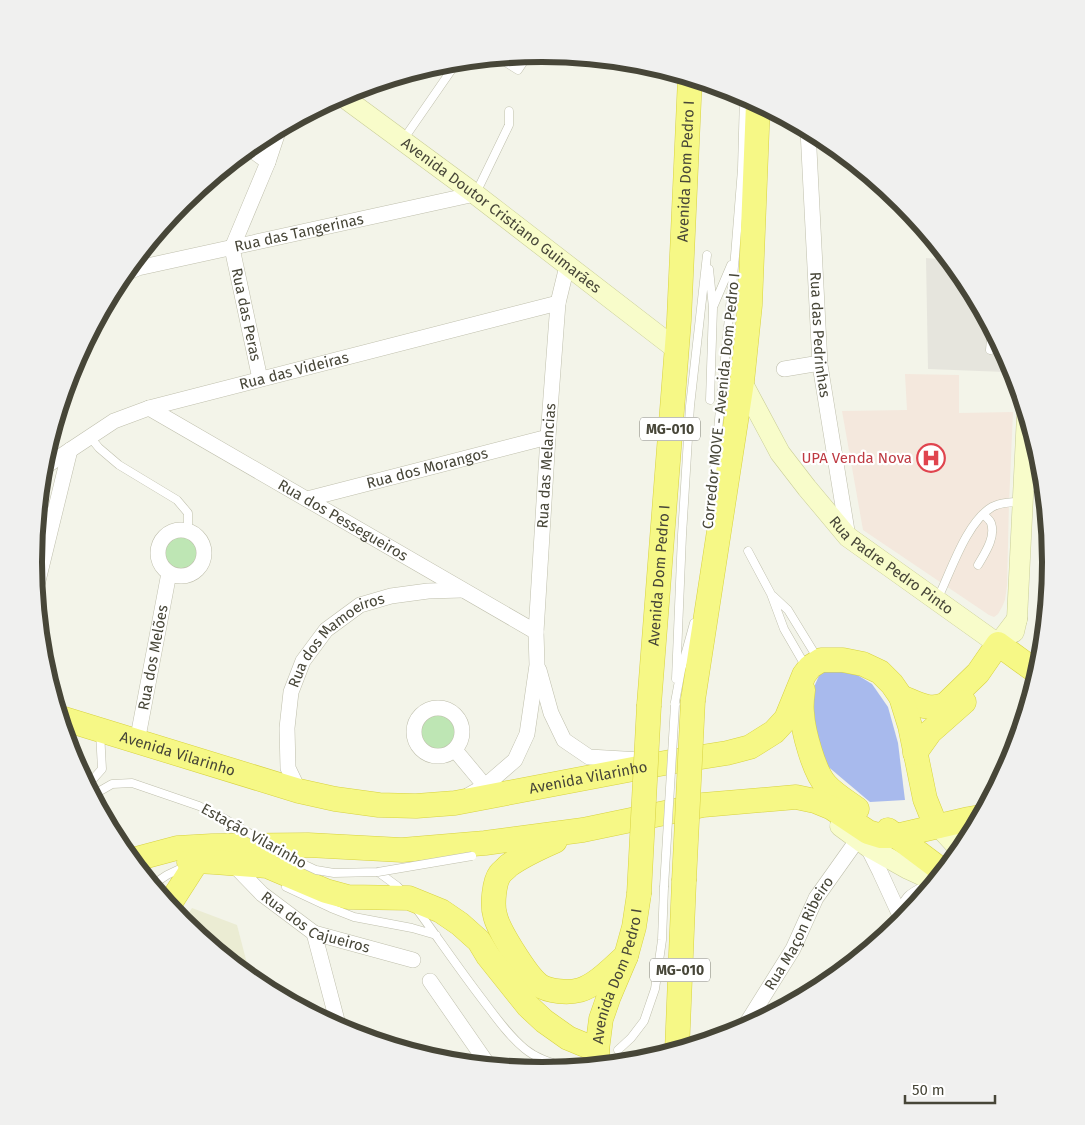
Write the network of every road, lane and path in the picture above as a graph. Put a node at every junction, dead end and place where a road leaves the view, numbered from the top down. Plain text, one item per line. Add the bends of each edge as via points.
1 (523, 63) edge
2 (509, 64) edge
3 (451, 71) edge
4 (689, 85) edge
5 (350, 102) edge
6 (744, 105) edge
7 (509, 110) dead end
8 (758, 111) edge
9 (275, 140) edge
10 (403, 140) junction
11 (808, 140) edge
12 (256, 153) edge
13 (268, 162) junction
14 (475, 194) junction
15 (232, 248) junction
16 (735, 256) junction
17 (140, 266) edge
18 (567, 266) junction
19 (558, 303) junction
20 (713, 308) junction
21 (671, 338) junction
22 (991, 341) edge
23 (990, 350) dead end
24 (820, 363) junction
25 (784, 369) dead end
26 (260, 379) junction
27 (742, 382) junction
28 (710, 400) dead end
29 (149, 408) junction
30 (736, 425) junction
31 (769, 434) junction
32 (90, 437) junction
33 (548, 437) junction
34 (1028, 446) edge
35 (70, 450) junction
36 (53, 461) edge
37 (1030, 489) edge
38 (307, 499) junction
39 (983, 514) junction
40 (188, 530) junction
41 (708, 533) dead end
42 (848, 537) junction
43 (748, 551) dead end
44 (42, 564) edge
45 (978, 565) dead end
46 (170, 573) junction
47 (703, 582) dead end
48 (463, 590) junction
49 (771, 594) junction
50 (700, 600) dead end
51 (937, 600) junction
52 (695, 618) dead end
53 (536, 632) junction
54 (1004, 648) junction
55 (537, 665) junction
56 (1031, 668) edge
57 (682, 669) junction
58 (810, 669) junction
59 (901, 697) junction
60 (684, 701) junction
61 (68, 720) edge
62 (100, 730) junction
63 (137, 742) junction
64 (455, 750) dead end
65 (915, 753) junction
66 (670, 762) junction
67 (281, 775) junction
68 (92, 779) edge
69 (485, 786) junction
70 (98, 792) edge
71 (777, 798) junction
72 (455, 803) junction
73 (968, 824) edge
74 (938, 826) junction
75 (583, 830) junction
76 (896, 836) junction
77 (506, 840) junction
78 (863, 843) junction
79 (955, 844) edge
80 (201, 854) junction
81 (140, 858) edge
82 (232, 863) junction
83 (146, 867) edge
84 (938, 868) edge
85 (254, 872) dead end
86 (381, 874) junction
87 (929, 879) edge
88 (158, 881) edge
89 (277, 882) dead end
90 (674, 884) junction
91 (917, 893) edge
92 (409, 898) junction
93 (173, 899) edge
94 (905, 906) edge
95 (899, 913) edge
96 (314, 933) junction
97 (436, 935) junction
98 (626, 956) junction
99 (413, 960) dead end
100 (430, 981) dead end
101 (335, 1017) edge
102 (751, 1017) edge
103 (677, 1044) edge
104 (604, 1055) edge
105 (484, 1059) edge
106 (549, 1062) edge

1 - 2 lane via 518,70
3 - 10 lane
4 - 21 highway, Avenida Dom Pedro I / MG-010
5 - 10 main road, Avenida Doutor Cristiano Guimarães
6 - 16 lane, Corredor MOVE - Avenida Dom Pedro I
7 - 14 lane via 509,124
8 - 27 highway, MG-010 via 750,305
9 - 13 street
10 - 14 main road, Avenida Doutor Cristiano Guimarães
11 - 24 street, Rua das Pedrinhas
12 - 13 street
13 - 15 street
14 - 15 street, Rua das Tangerinas
14 - 18 main road, Avenida Doutor Cristiano Guimarães
15 - 17 street, Rua das Tangerinas
15 - 26 street, Rua das Peras
16 - 20 lane
16 - 41 lane, Corredor MOVE - Avenida Dom Pedro I
18 - 19 street, Rua das Melancias
18 - 21 main road, Avenida Doutor Cristiano Guimarães
19 - 26 street, Rua das Videiras
19 - 33 street, Rua das Melancias
20 - 28 lane, Corredor MOVE - Avenida Dom Pedro I
20 - 60 lane, Corredor MOVE - Avenida Dom Pedro I via 707,255 690,406 682,535
21 - 98 highway, Avenida Dom Pedro I / MG-010, bridge via 639,894
22 - 23 lane
24 - 25 street
24 - 42 street, Rua das Pedrinhas
26 - 29 street, Rua das Videiras
27 - 30 highway, MG-010
27 - 31 main road, Rua Padre Pedro Pinto
29 - 32 street, Rua das Videiras via 114,421
29 - 38 street, Rua dos Pessegueiros
30 - 31 main road via 750,422
30 - 60 highway, MG-010
31 - 42 main road, Rua Padre Pedro Pinto via 788,464
32 - 35 street, Rua das Videiras
32 - 40 lane via 119,465 177,500 188,513
33 - 38 street, Rua dos Morangos
33 - 53 street, Rua das Melancias
34 - 37 main road
35 - 36 street, Rua das Videiras
35 - 44 street
37 - 39 lane
37 - 54 main road via 1017,619
38 - 48 street, Rua dos Pessegueiros
39 - 45 lane via 991,522 993,533
39 - 51 lane via 963,543
40 - 46 street via 171,532 159,545 159,561
40 - 46 street via 204,546 203,562 188,576
42 - 51 main road, Rua Padre Pedro Pinto
43 - 49 lane
46 - 63 street, Rua dos Melões
47 - 50 lane
48 - 53 street, Rua dos Pessegueiros
48 - 67 street, Rua dos Mamoeiros via 392,596 360,605 326,630 303,661 291,692
49 - 58 lane via 784,629
49 - 58 lane via 788,610
51 - 54 main road, Rua Padre Pedro Pinto
52 - 57 lane
53 - 55 street, Rua das Melancias
54 - 56 highway, Rua Padre Pedro Pinto
54 - 59 highway via 946,704 930,708
54 - 65 highway via 974,693 930,732
55 - 66 street, Rua das Melancias via 551,713 564,740 589,757
55 - 69 street, Rua das Melancias via 527,734 515,760
57 - 60 lane
57 - 60 lane
58 - 59 highway via 843,660 863,664 880,672
58 - 66 highway, Avenida Vilarinho via 786,719 774,732 750,747
58 - 76 highway via 802,713 812,759 824,784
59 - 65 highway
60 - 90 highway, MG-010, bridge
61 - 62 highway, Avenida Vilarinho
62 - 63 highway, Avenida Vilarinho
62 - 68 lane via 102,769
63 - 67 highway, Avenida Vilarinho
64 - 69 street
65 - 74 highway via 925,799
66 - 72 highway, Avenida Vilarinho
67 - 72 highway, Avenida Vilarinho via 299,790 335,799 379,805
69 - 72 street, Rua das Melancias
70 - 86 lane, Estação Vilarinho, bridge via 112,784 132,783 199,806 316,870
71 - 75 highway via 702,805
71 - 76 highway via 796,796 815,801 832,808 868,832
71 - 78 main road via 838,824
73 - 74 highway
74 - 76 highway
74 - 79 main road
75 - 77 highway
75 - 98 highway via 535,850 500,873 495,883 495,914 503,934 528,973 540,985 554,992 580,990 600,980
76 - 84 highway
77 - 80 highway via 402,850 308,845
77 - 86 lane, Estação Vilarinho, bridge via 472,856
78 - 87 main road
78 - 95 street
78 - 102 street, Rua Maçon Ribeiro via 816,898 793,949
80 - 81 highway via 177,848
80 - 82 highway
80 - 83 highway
80 - 88 lane
80 - 93 highway
82 - 85 lane
82 - 92 highway via 267,866 348,897
82 - 96 street, Rua dos Cajueiros via 262,894
86 - 92 lane
89 - 97 lane via 354,917
90 - 103 highway, MG-010
90 - 104 lane via 655,989 644,1022 631,1038
91 - 94 street
92 - 97 lane
92 - 104 highway via 441,911 460,924 479,941 528,1006 544,1021 568,1038
96 - 99 street, Rua dos Cajueiros
96 - 101 street
97 - 106 lane via 514,1039 526,1050
98 - 104 highway, Avenida Dom Pedro I / MG-010 via 601,1020
100 - 105 street

